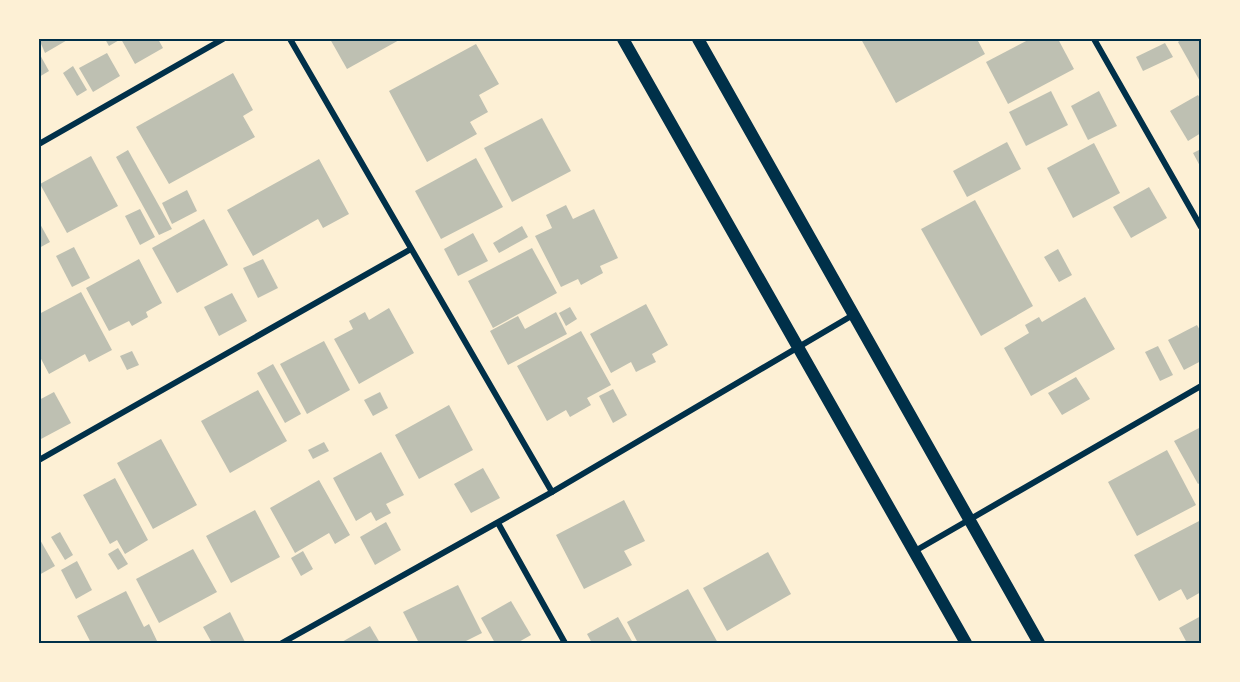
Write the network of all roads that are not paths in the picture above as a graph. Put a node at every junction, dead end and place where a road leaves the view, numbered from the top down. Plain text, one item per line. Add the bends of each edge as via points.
1 (223, 39) edge
2 (290, 39) edge
3 (623, 39) edge
4 (698, 39) edge
5 (1094, 39) edge
6 (39, 144) edge
7 (1201, 227) edge
8 (411, 249) junction
9 (853, 315) junction
10 (797, 349) junction
11 (1201, 386) edge
12 (39, 460) edge
13 (552, 492) junction
14 (969, 521) junction
15 (498, 523) junction
16 (915, 551) junction
17 (282, 643) edge
18 (565, 643) edge
19 (966, 643) edge
20 (1039, 643) edge

1 - 6 street
2 - 8 street
3 - 10 main road
4 - 9 main road
5 - 7 street
8 - 12 street
8 - 13 street
9 - 10 street
9 - 14 main road
10 - 13 street
10 - 16 main road
11 - 14 street
13 - 15 street
14 - 16 street
14 - 20 main road
15 - 17 street
15 - 18 street
16 - 19 main road

